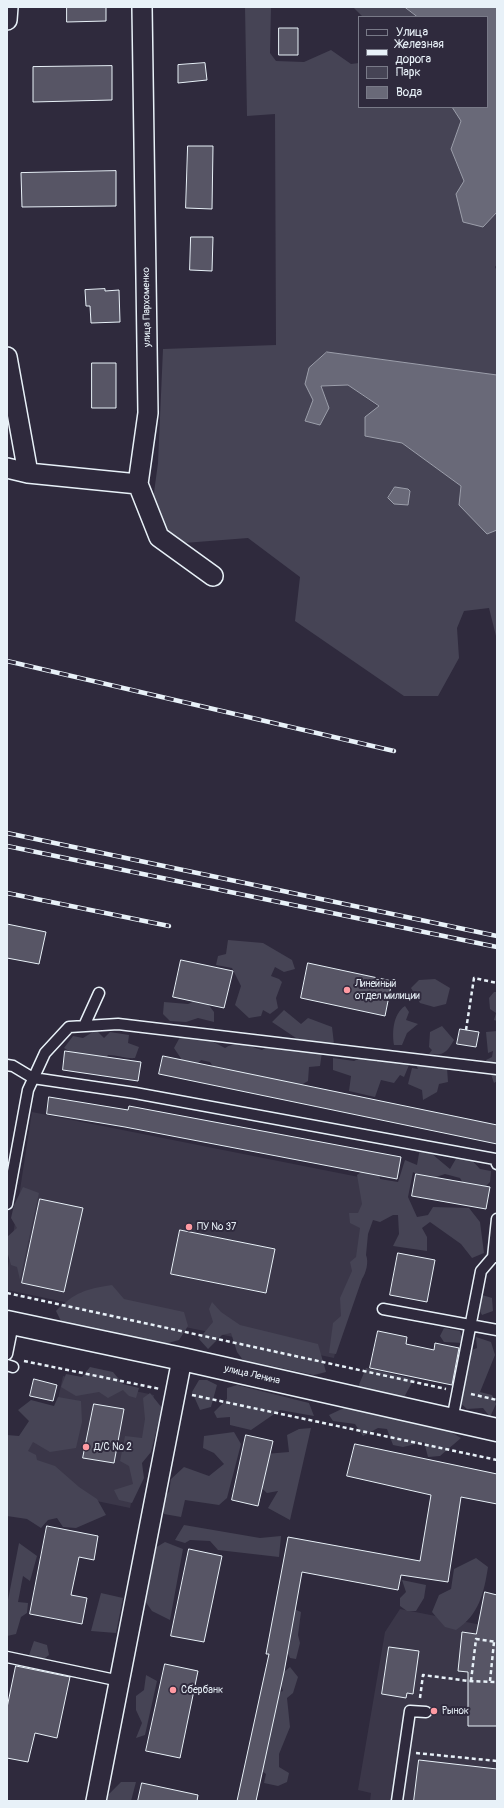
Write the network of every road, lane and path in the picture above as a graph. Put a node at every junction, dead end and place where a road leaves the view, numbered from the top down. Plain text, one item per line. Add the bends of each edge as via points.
1 (8, 7) edge
2 (142, 7) edge
3 (7, 20) edge
4 (7, 358) edge
5 (7, 468) edge
6 (28, 473) junction
7 (138, 484) junction
8 (213, 576) dead end
9 (497, 983) edge
10 (99, 993) dead end
11 (84, 1026) junction
12 (466, 1030) dead end
13 (7, 1066) edge
14 (497, 1069) edge
15 (33, 1078) junction
16 (497, 1164) edge
17 (10, 1167) edge
18 (7, 1204) edge
19 (497, 1219) edge
20 (495, 1257) edge
21 (7, 1293) edge
22 (383, 1309) dead end
23 (10, 1323) edge
24 (471, 1324) junction
25 (497, 1330) edge
26 (7, 1354) edge
27 (182, 1359) junction
28 (22, 1360) dead end
29 (176, 1392) junction
30 (458, 1392) junction
31 (497, 1400) edge
32 (452, 1420) junction
33 (497, 1430) edge
34 (497, 1460) edge
35 (496, 1642) edge
36 (7, 1657) edge
37 (471, 1680) junction
38 (120, 1681) junction
39 (490, 1681) junction
40 (497, 1682) edge
41 (422, 1712) joint
42 (404, 1752) junction
43 (497, 1761) edge
44 (96, 1801) edge
45 (397, 1801) edge

1 - 3 street
2 - 7 street, улица Пархоменко via 148,412
4 - 6 street
5 - 6 street
6 - 7 street
7 - 8 street, улица Пархоменко via 158,537
9 - 12 path via 474,978
10 - 11 lane
11 - 14 lane via 118,1024
11 - 15 lane via 69,1027 45,1053
13 - 15 lane via 13,1066
15 - 16 lane via 135,1093 495,1159
15 - 17 lane
17 - 18 lane
19 - 20 lane
20 - 24 lane via 481,1271
21 - 30 path
22 - 24 lane
23 - 26 lane
23 - 27 main road, улица Ленина via 42,1336
24 - 25 lane
24 - 30 lane
27 - 29 street
27 - 32 main road, улица Ленина
28 - 29 path
29 - 34 path
29 - 38 street
30 - 31 path
30 - 32 lane
32 - 33 main road, улица Ленина
35 - 37 path via 476,1639
35 - 39 path
36 - 38 lane
37 - 39 path
37 - 41 path via 423,1675
38 - 44 street
39 - 40 path
41 - 42 lane via 410,1711
42 - 43 path
42 - 45 lane

